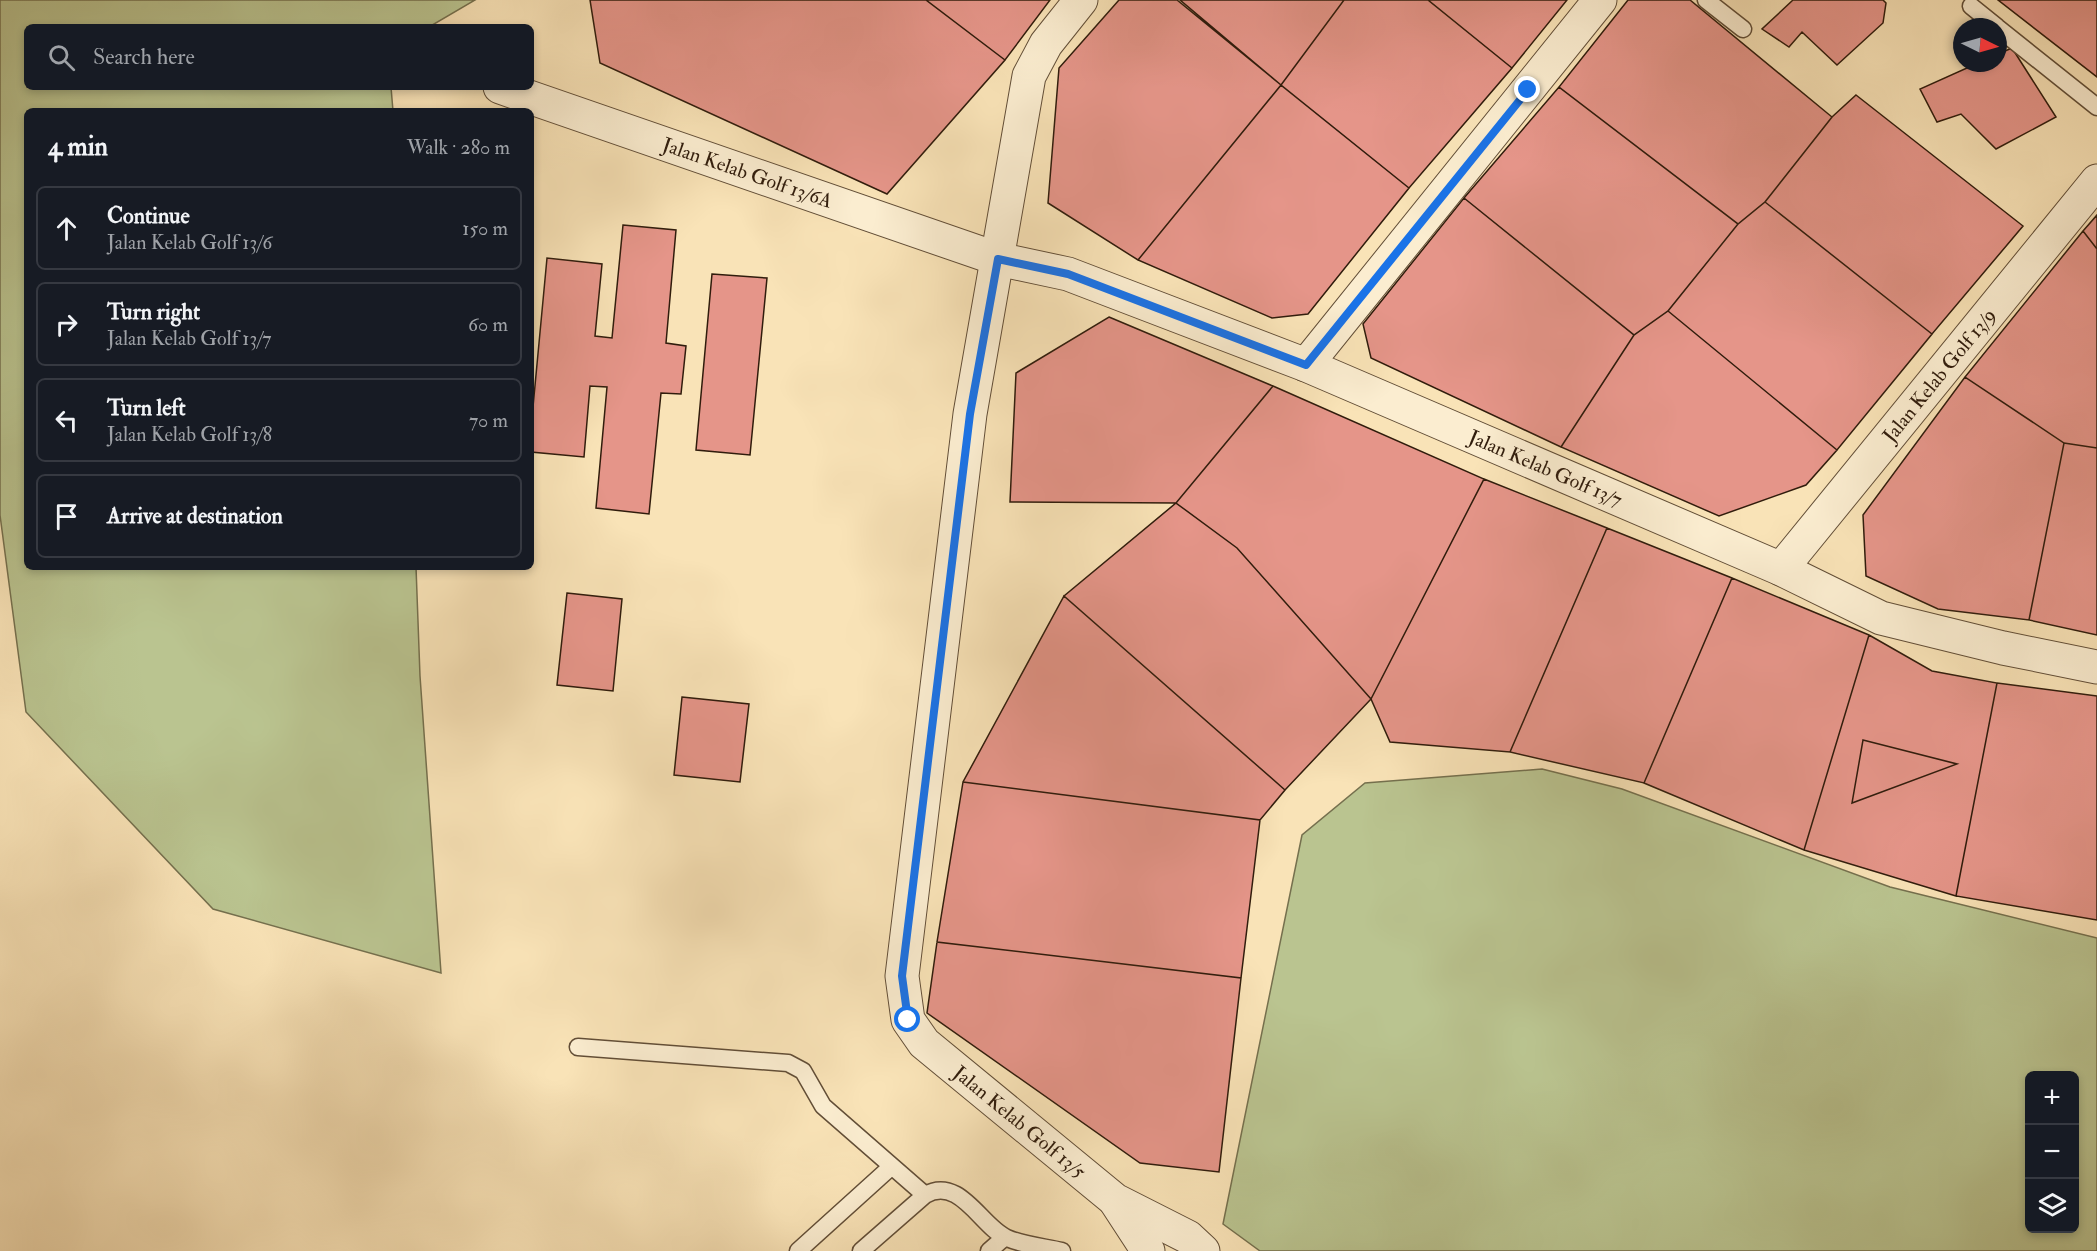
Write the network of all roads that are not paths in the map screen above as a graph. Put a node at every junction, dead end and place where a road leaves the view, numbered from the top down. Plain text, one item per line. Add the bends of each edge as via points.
1 (1081, 0) edge
2 (1600, 0) edge
3 (1706, 0) edge
4 (1971, 6) dead end
5 (1986, 18) edge
6 (1743, 29) dead end
7 (2007, 34) edge
8 (509, 90) edge
9 (2097, 107) edge
10 (2097, 181) edge
11 (998, 259) junction
12 (1306, 365) junction
13 (1781, 569) junction
14 (2097, 667) edge
15 (578, 1047) dead end
16 (892, 1166) junction
17 (925, 1195) junction
18 (1115, 1200) junction
19 (1005, 1237) junction
20 (798, 1251) edge
21 (861, 1251) edge
22 (989, 1251) edge
23 (1062, 1251) edge
24 (1148, 1251) edge
25 (1203, 1251) edge

1 - 11 street, Jalan Kelab Golf 13/5 via 1046,44 1029,76
2 - 12 street
3 - 6 lane
4 - 5 lane
7 - 9 lane
8 - 11 street, Jalan Kelab Golf 13/6A
10 - 13 street, Jalan Kelab Golf 13/9
11 - 12 street, Jalan Kelab Golf 13/7 via 1068,274
11 - 18 street, Jalan Kelab Golf 13/5 via 970,414 902,976 908,1020 924,1043
12 - 13 street, Jalan Kelab Golf 13/7
13 - 14 street, Jalan Kelab Golf 13/7 via 1881,618
15 - 16 lane via 788,1063 803,1071 823,1106
16 - 17 lane
16 - 20 lane
17 - 19 lane via 934,1190 960,1197
17 - 21 lane
18 - 24 street, Jalan Kelab Golf 13/5
18 - 25 street, Jalan Kelab Golf 13/5 via 1188,1237
19 - 22 lane
19 - 23 lane

